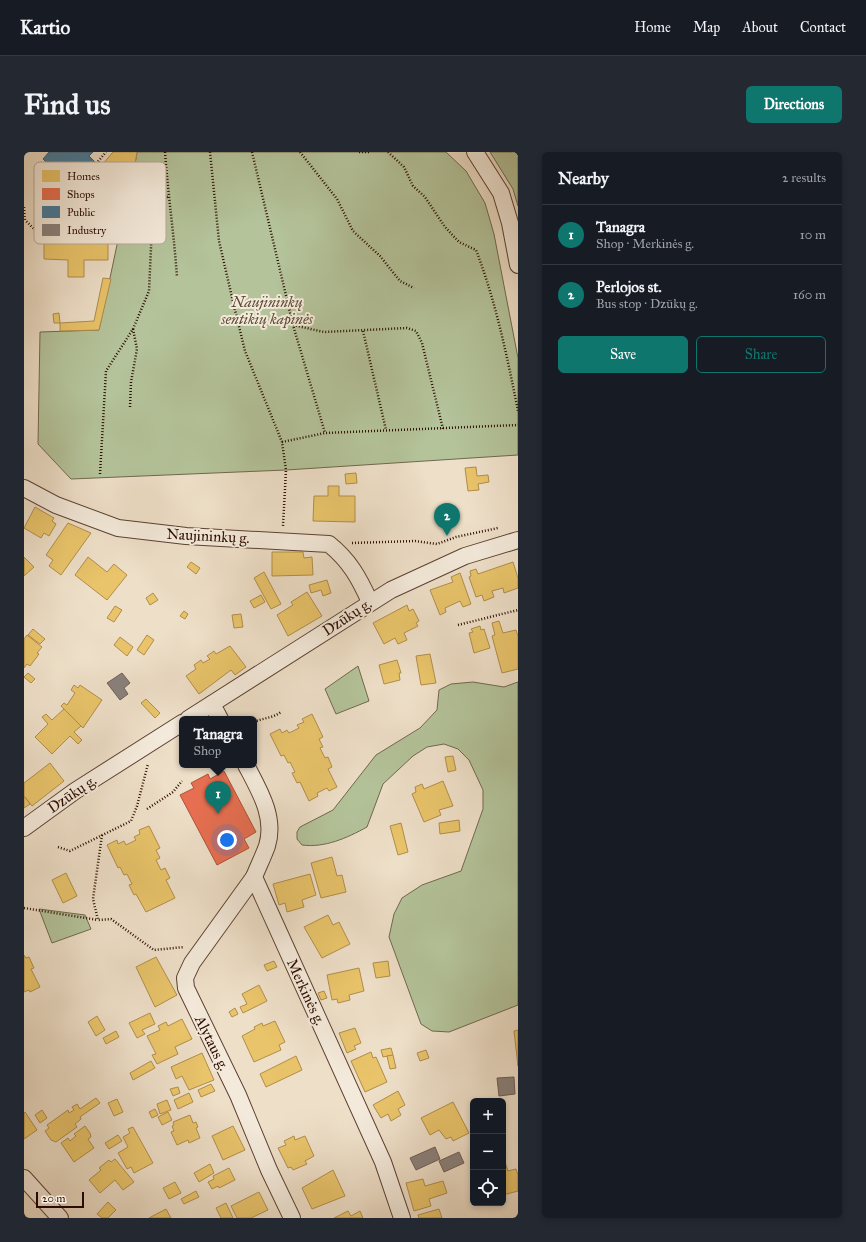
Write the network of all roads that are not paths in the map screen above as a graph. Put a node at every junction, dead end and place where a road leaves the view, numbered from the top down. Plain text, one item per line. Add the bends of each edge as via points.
1 (475, 152) edge
2 (518, 265) edge
3 (24, 488) edge
4 (518, 540) edge
5 (370, 602) junction
6 (212, 704) junction
7 (193, 716) edge
8 (218, 716) edge
9 (179, 725) edge
10 (247, 768) edge
11 (24, 828) edge
12 (254, 878) junction
13 (24, 1178) edge
14 (60, 1218) edge
15 (292, 1218) edge
16 (402, 1218) edge

1 - 2 street via 501,193
3 - 5 street, Naujininkų g. via 56,505 118,528 180,535 329,544 343,555 357,574
4 - 5 street, Dzūkų g. via 465,556 412,579
5 - 6 street, Dzūkų g.
6 - 7 street, Dzūkų g.
6 - 8 street
9 - 11 street, Dzūkų g. via 75,791
10 - 12 street via 268,813 270,827 267,845
12 - 15 street, Alytaus g. via 192,963 185,978 186,988 238,1095
12 - 16 street, Merkinės g. via 383,1162
13 - 14 street

